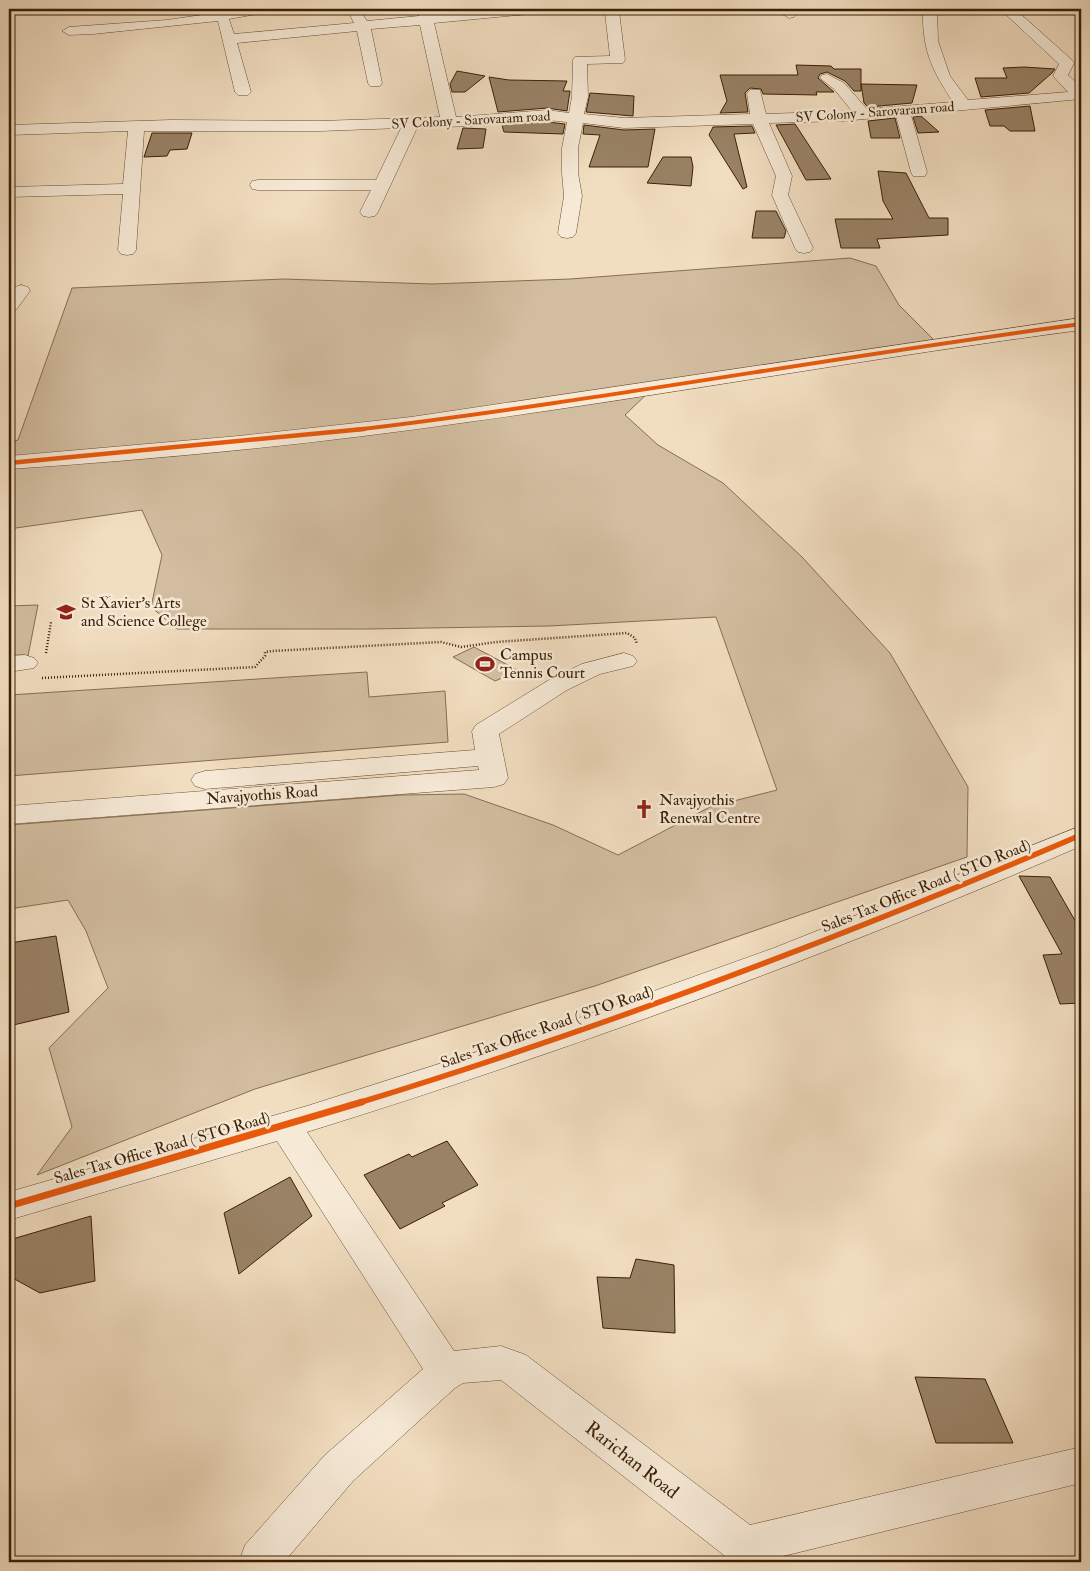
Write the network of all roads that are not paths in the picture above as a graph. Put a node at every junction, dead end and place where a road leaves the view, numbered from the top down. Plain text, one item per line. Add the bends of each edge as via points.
1 (263, 9) edge
2 (353, 9) edge
3 (539, 9) edge
4 (609, 9) edge
5 (930, 9) edge
6 (1007, 9) edge
7 (425, 14) edge
8 (222, 16) junction
9 (363, 27) junction
10 (69, 30) dead end
11 (228, 39) junction
12 (1074, 63) edge
13 (827, 78) dead end
14 (375, 83) dead end
15 (243, 92) dead end
16 (755, 93) dead end
17 (1081, 95) edge
18 (963, 105) junction
19 (902, 111) junction
20 (863, 114) junction
21 (577, 118) junction
22 (759, 119) junction
23 (449, 122) junction
24 (411, 123) junction
25 (136, 126) junction
26 (13, 130) edge
27 (9, 143) edge
28 (918, 172) dead end
29 (382, 185) junction
30 (258, 186) dead end
31 (132, 189) junction
32 (9, 192) edge
33 (369, 212) dead end
34 (567, 233) dead end
35 (804, 248) dead end
36 (127, 250) dead end
37 (21, 291) dead end
38 (9, 306) edge
39 (1081, 324) edge
40 (9, 463) edge
41 (630, 653) road end
42 (490, 757) junction
43 (9, 797) edge
44 (9, 815) edge
45 (1081, 835) edge
46 (284, 1125) junction
47 (9, 1206) edge
48 (447, 1373) junction
49 (1081, 1465) edge
50 (754, 1554) edge
51 (260, 1562) edge

1 - 8 street
2 - 9 street
3 - 7 street
4 - 21 street via 618,60 580,60
5 - 18 street via 931,41 943,76
6 - 12 street
7 - 9 street
7 - 23 street
8 - 10 street via 119,28
8 - 11 street
9 - 11 street
9 - 14 street
11 - 15 street
12 - 17 street via 1060,76
13 - 20 street via 839,86
16 - 22 street
17 - 18 street, SV Colony - Sarovaram road
18 - 19 street, SV Colony - Sarovaram road
19 - 20 street, SV Colony - Sarovaram road
19 - 28 street
20 - 22 street, SV Colony - Sarovaram road
21 - 22 street, SV Colony - Sarovaram road via 624,123
21 - 23 street, SV Colony - Sarovaram road via 547,115
21 - 34 street via 570,148 572,196
22 - 35 street via 784,176 780,195
23 - 24 street, SV Colony - Sarovaram road
24 - 25 street, SV Colony - Sarovaram road
24 - 29 street
25 - 26 street, SV Colony - Sarovaram road
25 - 31 street
26 - 27 street
29 - 30 street
29 - 33 street
31 - 32 street
31 - 36 street
37 - 38 street
39 - 40 street via 465,416 188,448
41 - 42 street, Navajyothis Road via 558,685 485,731
42 - 43 street, Navajyothis Road
42 - 44 street, Navajyothis Road via 494,778
45 - 46 street, Sales Tax Office Road ( STO Road) via 962,887 721,980 483,1063
46 - 47 street, Sales Tax Office Road ( STO Road)
46 - 48 street
48 - 50 street, Rarichan Road via 456,1367 483,1364 501,1363 513,1367
48 - 51 street, Rarichan Road via 339,1468 260,1558
49 - 50 street, Rarichan Road

